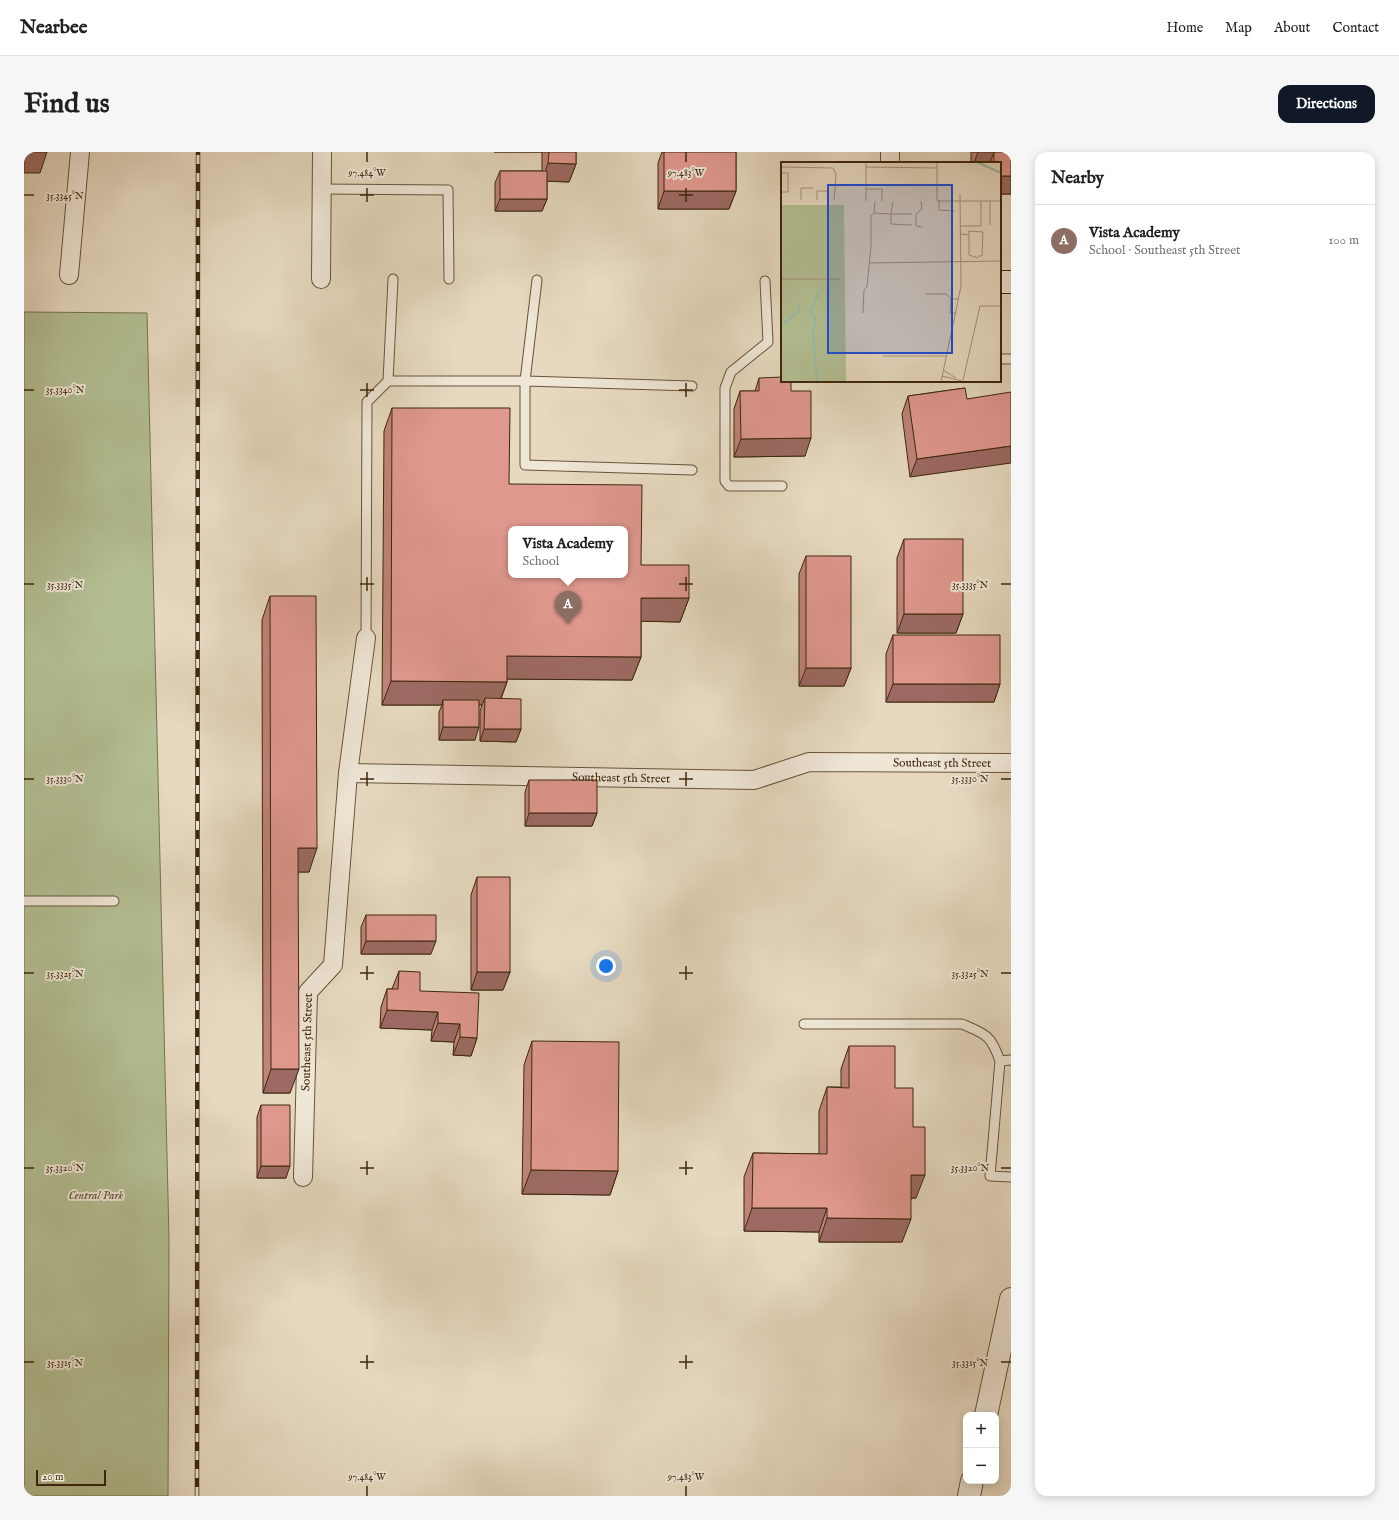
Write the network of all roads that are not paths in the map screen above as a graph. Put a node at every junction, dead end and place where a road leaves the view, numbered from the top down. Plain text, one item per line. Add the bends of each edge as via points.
1 (80, 152) edge
2 (322, 152) edge
3 (322, 189) junction
4 (69, 275) dead end
5 (321, 279) dead end
6 (393, 279) dead end
7 (449, 279) dead end
8 (537, 280) dead end
9 (765, 281) dead end
10 (388, 381) junction
11 (525, 381) junction
12 (692, 386) dead end
13 (692, 470) dead end
14 (782, 486) dead end
15 (366, 638) joint
16 (1011, 763) edge
17 (348, 773) junction
18 (24, 901) edge
19 (114, 901) dead end
20 (804, 1024) dead end
21 (1000, 1060) junction
22 (1011, 1060) edge
23 (303, 1177) dead end
24 (1011, 1177) edge
25 (1011, 1299) edge
26 (987, 1412) edge
27 (971, 1484) edge
28 (969, 1496) edge

1 - 4 street
2 - 3 street
3 - 5 street
3 - 7 lane via 448,190
6 - 10 lane
8 - 11 lane
9 - 14 lane via 768,342 731,372 726,388 724,481 729,486
10 - 11 lane
10 - 15 lane via 367,402
11 - 12 lane
11 - 13 lane via 525,465
15 - 17 street, Southeast 5th Street
16 - 17 street, Southeast 5th Street via 809,762 754,780
17 - 23 street, Southeast 5th Street via 333,965 308,992
18 - 19 lane
20 - 21 lane via 962,1024 984,1033 995,1047
21 - 22 lane
21 - 24 lane via 990,1176
25 - 26 street
27 - 28 street

